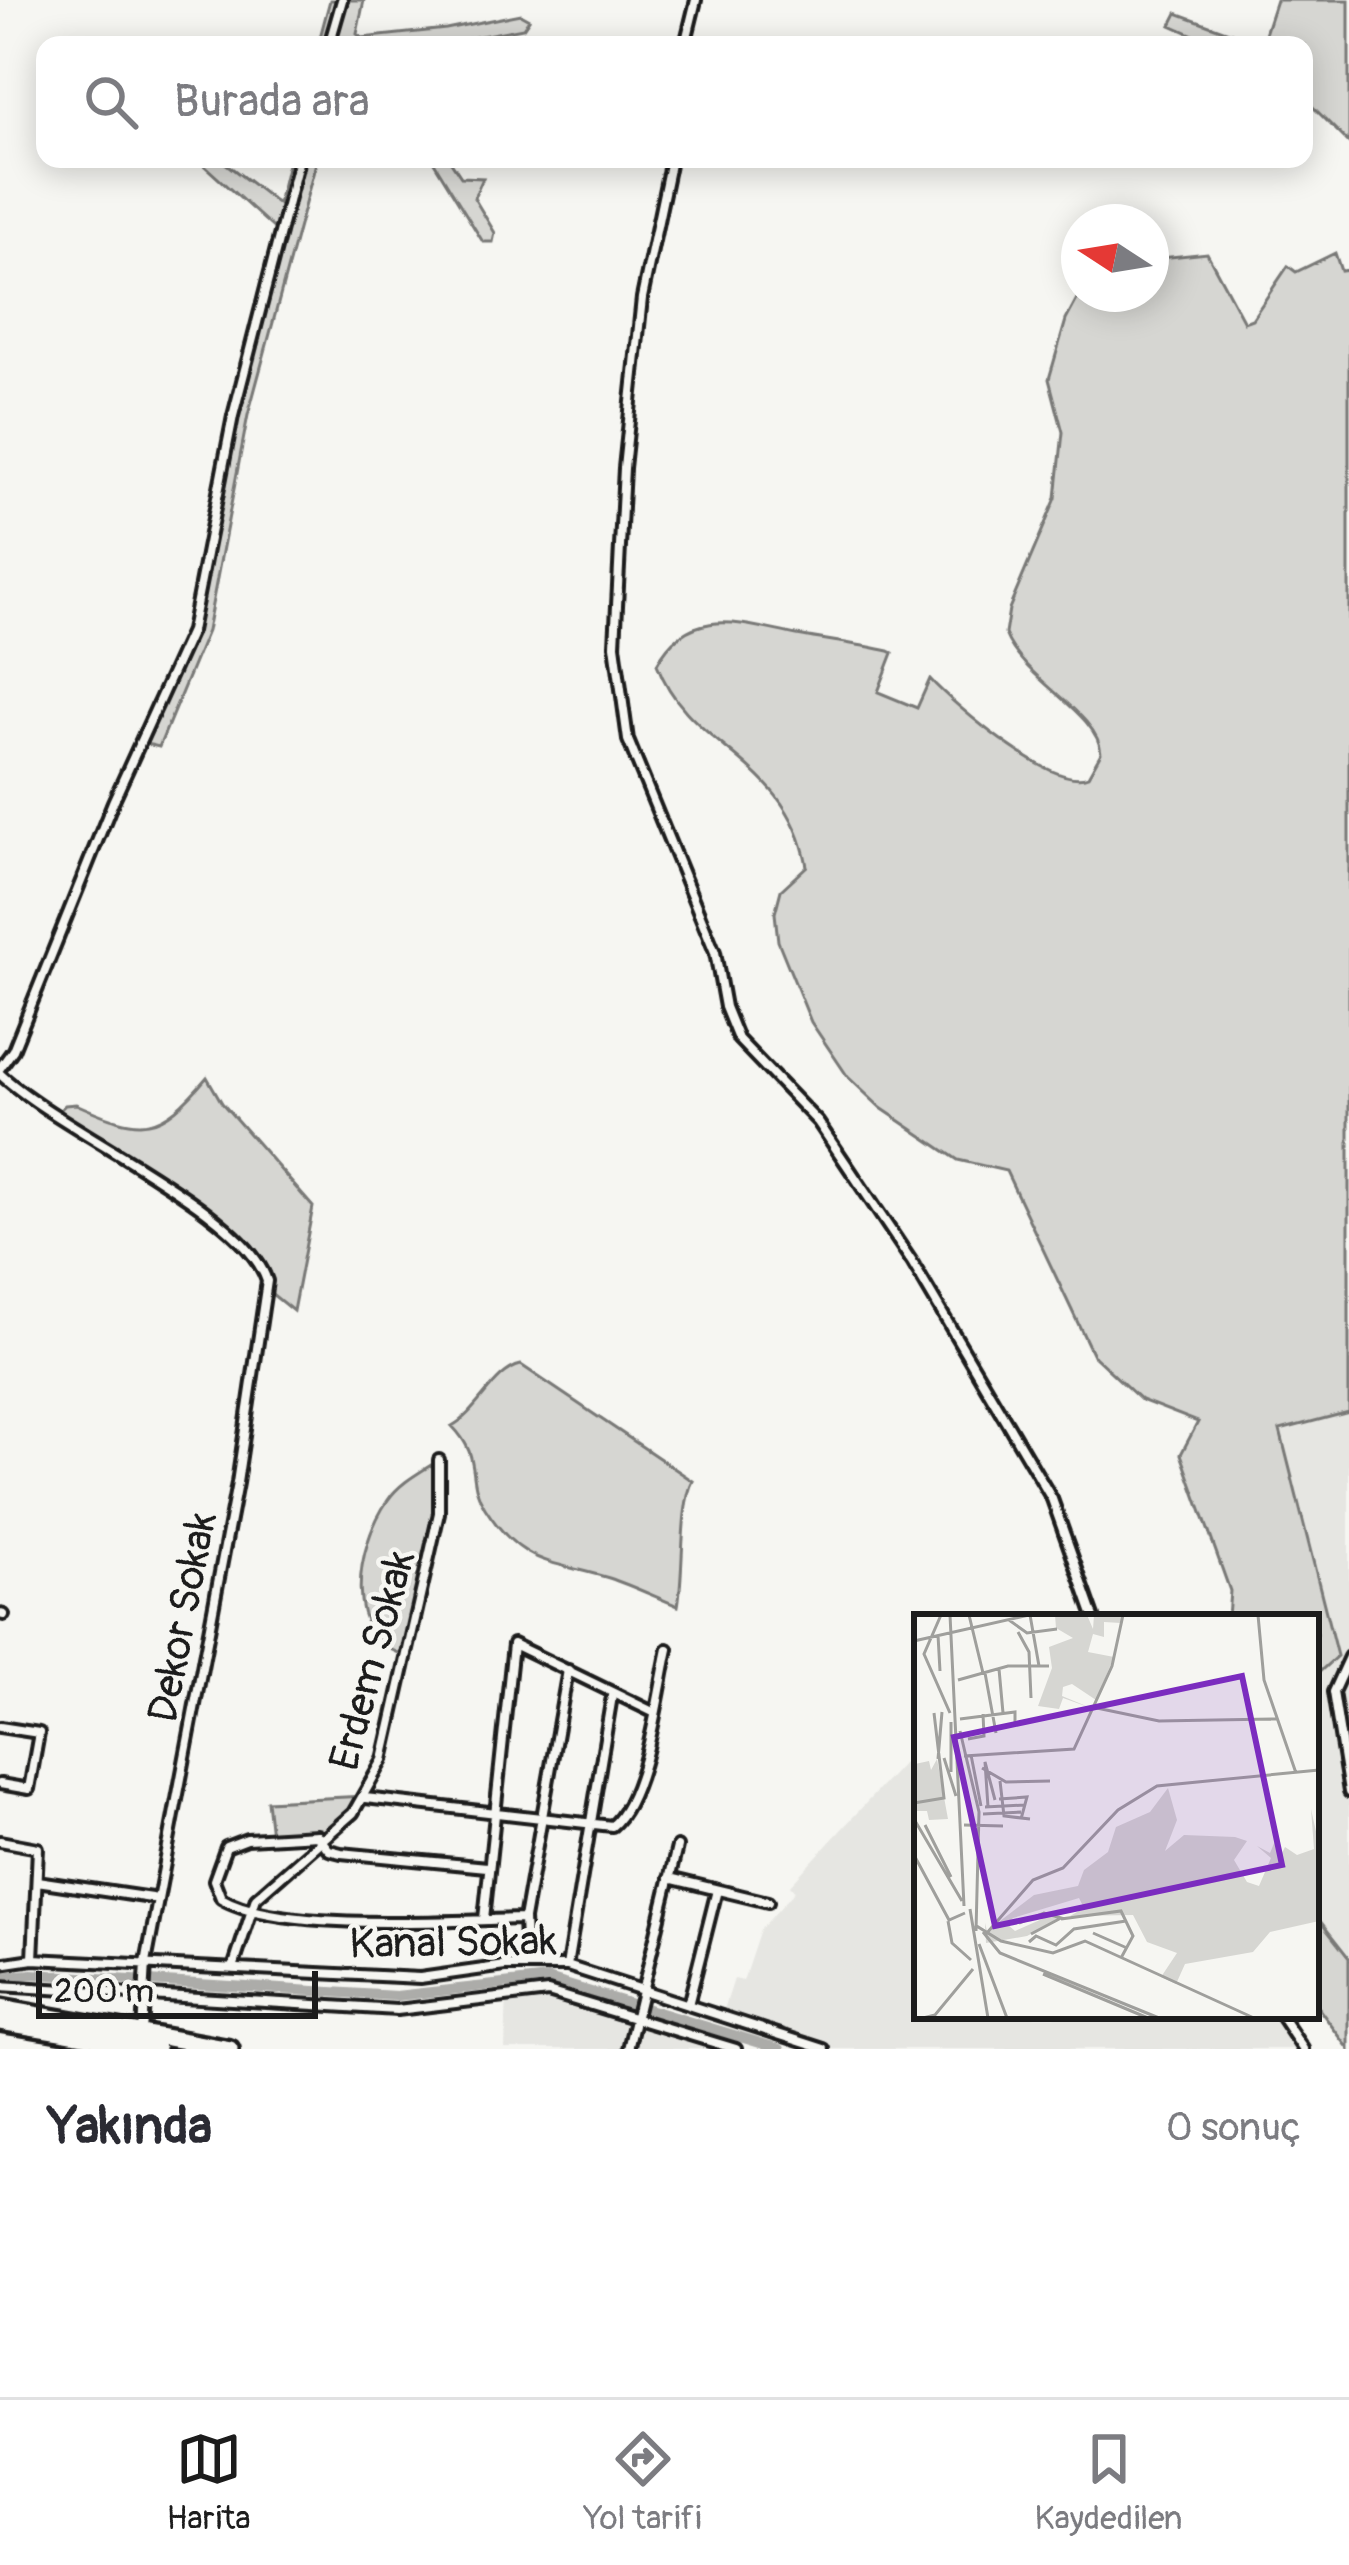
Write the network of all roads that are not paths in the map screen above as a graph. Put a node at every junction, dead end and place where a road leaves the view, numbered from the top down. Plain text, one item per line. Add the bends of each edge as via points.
1 (342, 0) edge
2 (695, 0) edge
3 (331, 36) edge
4 (687, 36) edge
5 (297, 168) edge
6 (669, 168) edge
7 (0, 1071) edge
8 (439, 1460) dead end
9 (1093, 1614) edge
10 (668, 1649) dead end
11 (1349, 1657) edge
12 (568, 1670) junction
13 (612, 1696) junction
14 (653, 1712) junction
15 (0, 1726) edge
16 (0, 1784) edge
17 (1349, 1792) edge
18 (364, 1798) junction
19 (493, 1813) junction
20 (542, 1818) junction
21 (590, 1828) junction
22 (0, 1841) edge
23 (323, 1843) junction
24 (677, 1847) dead end
25 (487, 1867) junction
26 (669, 1878) junction
27 (37, 1880) junction
28 (717, 1890) junction
29 (158, 1899) junction
30 (768, 1902) dead end
31 (248, 1911) junction
32 (484, 1919) junction
33 (524, 1919) junction
34 (33, 1959) junction
35 (146, 1963) junction
36 (0, 1964) edge
37 (526, 1964) junction
38 (567, 1966) junction
39 (233, 1968) junction
40 (0, 1986) edge
41 (641, 1991) junction
42 (144, 1996) junction
43 (688, 2005) junction
44 (0, 2008) edge
45 (634, 2018) junction
46 (1283, 2019) edge
47 (0, 2022) edge
48 (141, 2043) edge
49 (165, 2049) edge
50 (230, 2049) edge
51 (628, 2049) edge
52 (736, 2049) edge
53 (824, 2049) edge
54 (1303, 2049) edge

1 - 3 street
2 - 4 street
5 - 7 street via 233,416 190,632
6 - 9 street via 642,298 624,468 614,645 628,740 715,952 738,1039 834,1143 912,1262 1052,1499
7 - 29 street, Dekor Sokak via 41,1110 254,1252 267,1281
8 - 18 street, Erdem Sokak via 441,1504 394,1722
10 - 14 street
11 - 17 street via 1333,1692
12 - 13 street
12 - 19 street via 513,1644
12 - 20 street
13 - 14 street
13 - 21 street
14 - 21 street via 623,1816
15 - 16 street via 39,1733 29,1789
18 - 19 street
18 - 23 street, Erdem Sokak
19 - 20 street
19 - 25 street
20 - 21 street
20 - 33 street
21 - 38 street
22 - 27 street via 38,1848
23 - 25 street via 341,1853
23 - 31 street, Erdem Sokak via 262,1890
23 - 31 street via 317,1834 271,1836 221,1851 217,1894
24 - 26 street
25 - 32 street
26 - 28 street
26 - 41 street
27 - 29 street
27 - 34 street
28 - 30 street
28 - 43 street
29 - 35 street, Dekor Sokak
31 - 32 street via 392,1922
31 - 39 street, Erdem Sokak
32 - 33 street
33 - 37 street
34 - 35 street, Kanal Sokak
34 - 36 street, Kanal Sokak
35 - 39 street, Kanal Sokak
35 - 42 street, Dekor Sokak
37 - 38 street, Kanal Sokak
37 - 39 street, Kanal Sokak via 420,1978
38 - 41 street, Kanal Sokak
40 - 42 street
41 - 43 street, Kanal Sokak
41 - 45 street
42 - 45 street via 397,2010 548,1992
42 - 48 street, Dekor Sokak
43 - 53 street, Kanal Sokak
44 - 48 highway
45 - 51 street
45 - 52 street
46 - 54 street
47 - 48 highway
48 - 49 highway
48 - 50 highway

